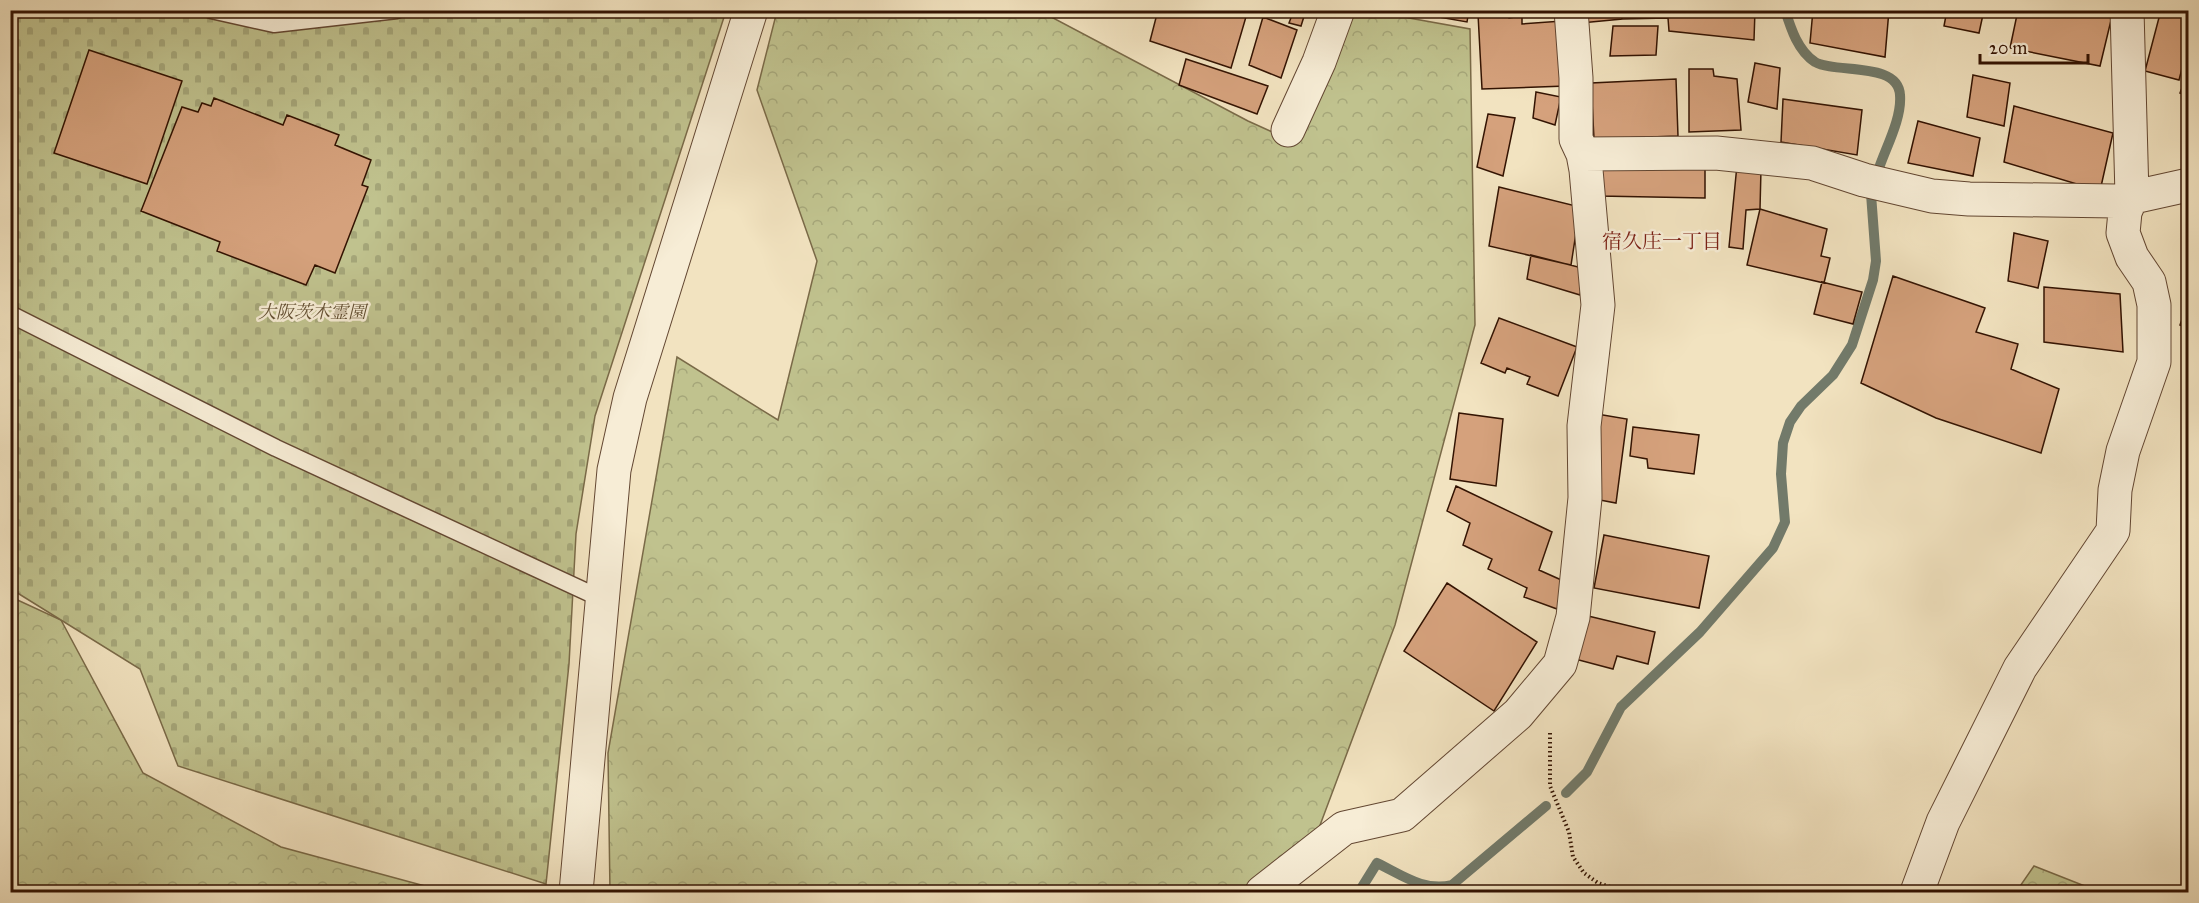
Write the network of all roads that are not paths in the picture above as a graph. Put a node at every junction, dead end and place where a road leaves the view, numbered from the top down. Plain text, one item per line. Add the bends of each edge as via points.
1 (211, 10) edge
2 (397, 10) edge
3 (751, 10) edge
4 (1338, 10) edge
5 (1571, 10) edge
6 (2127, 10) edge
7 (1288, 130) dead end
8 (1583, 154) junction
9 (2188, 185) edge
10 (2132, 196) junction
11 (10, 314) edge
12 (602, 599) junction
13 (576, 892) edge
14 (1262, 892) edge
15 (1917, 892) edge

1 - 2 lane via 274,24
3 - 12 street via 630,398 614,470
4 - 7 street
5 - 8 street via 1576,139
6 - 10 street
8 - 10 street via 1716,153 1793,161 1949,198 2116,201
8 - 14 street via 1598,305 1584,426 1585,498 1573,617 1560,664 1518,714 1402,815 1344,828
9 - 10 street
10 - 15 street via 2125,212 2123,233 2149,282 2154,305 2154,362 2123,451 2115,490 2113,531 2020,668 1943,822
11 - 12 lane via 276,448
12 - 13 street

